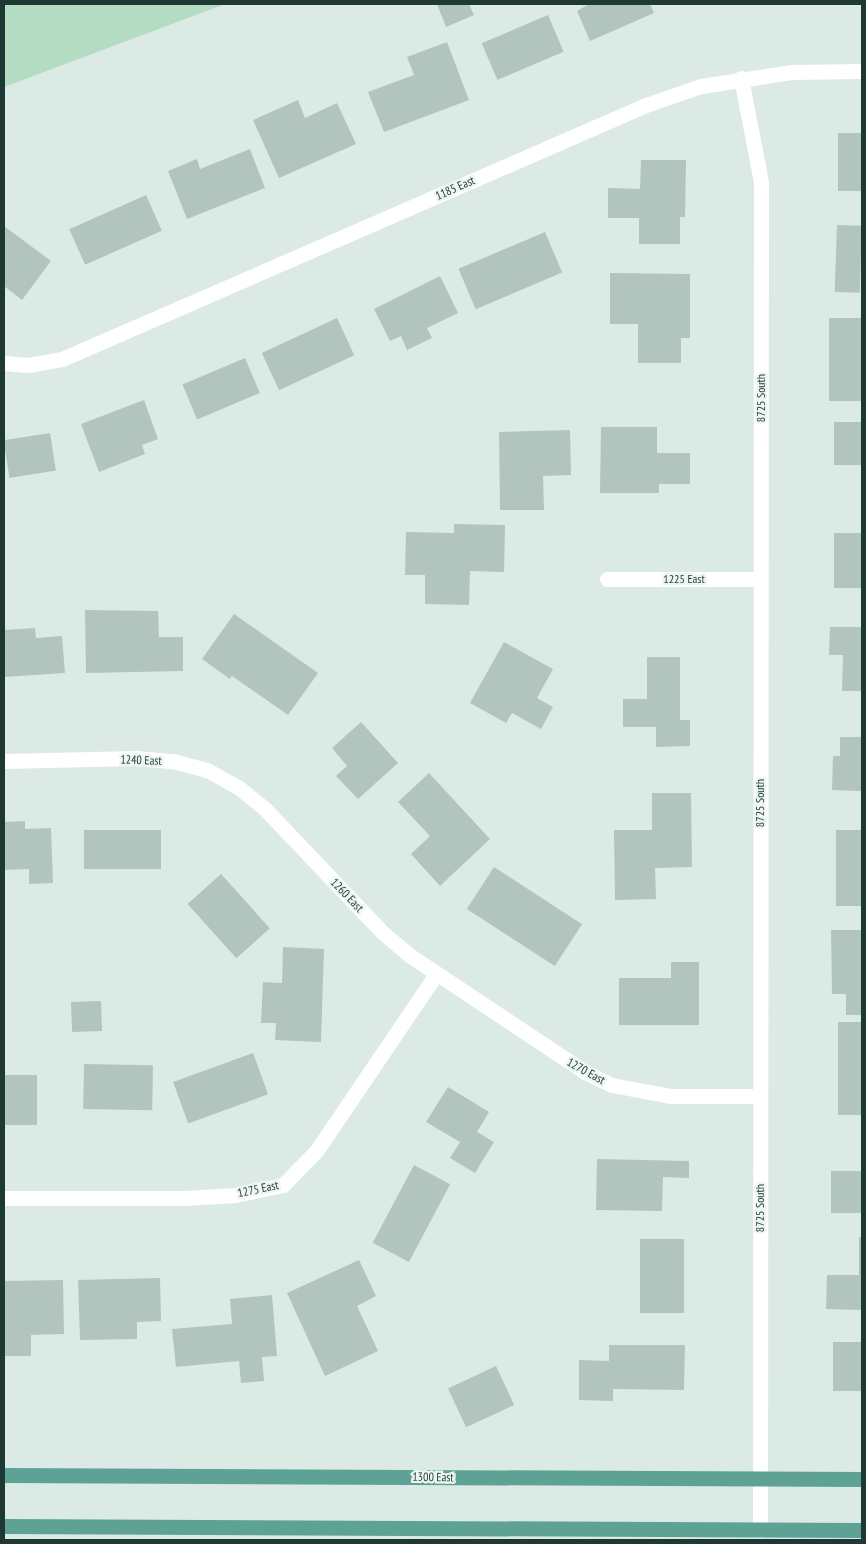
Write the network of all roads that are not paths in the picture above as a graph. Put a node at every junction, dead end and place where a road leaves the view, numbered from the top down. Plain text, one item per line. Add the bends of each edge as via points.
1 (862, 71) edge
2 (741, 78) junction
3 (4, 363) edge
4 (607, 579) dead end
5 (760, 579) junction
6 (4, 761) edge
7 (265, 809) joint
8 (436, 974) junction
9 (760, 1096) junction
10 (4, 1198) edge
11 (4, 1475) edge
12 (862, 1479) edge
13 (760, 1480) junction
14 (4, 1526) edge
15 (760, 1530) junction
16 (862, 1530) edge

1 - 2 street, 1185 East via 791,72
2 - 3 street, 1185 East via 701,86 646,105 62,359 28,365
2 - 5 street, 8725 South via 761,182
4 - 5 street, 1225 East
5 - 9 street, 8725 South
6 - 7 street, 1240 East via 136,758 174,761 215,774 238,787
7 - 8 street, 1260 East via 383,933
8 - 9 street, 1270 East via 586,1072 612,1085 670,1096
8 - 10 street, 1275 East via 316,1150 282,1185 235,1195 186,1198
9 - 13 street, 8725 South
11 - 13 main road, 1300 East
12 - 13 main road, 1300 East
13 - 15 street, 8725 South
14 - 15 main road
15 - 16 main road

